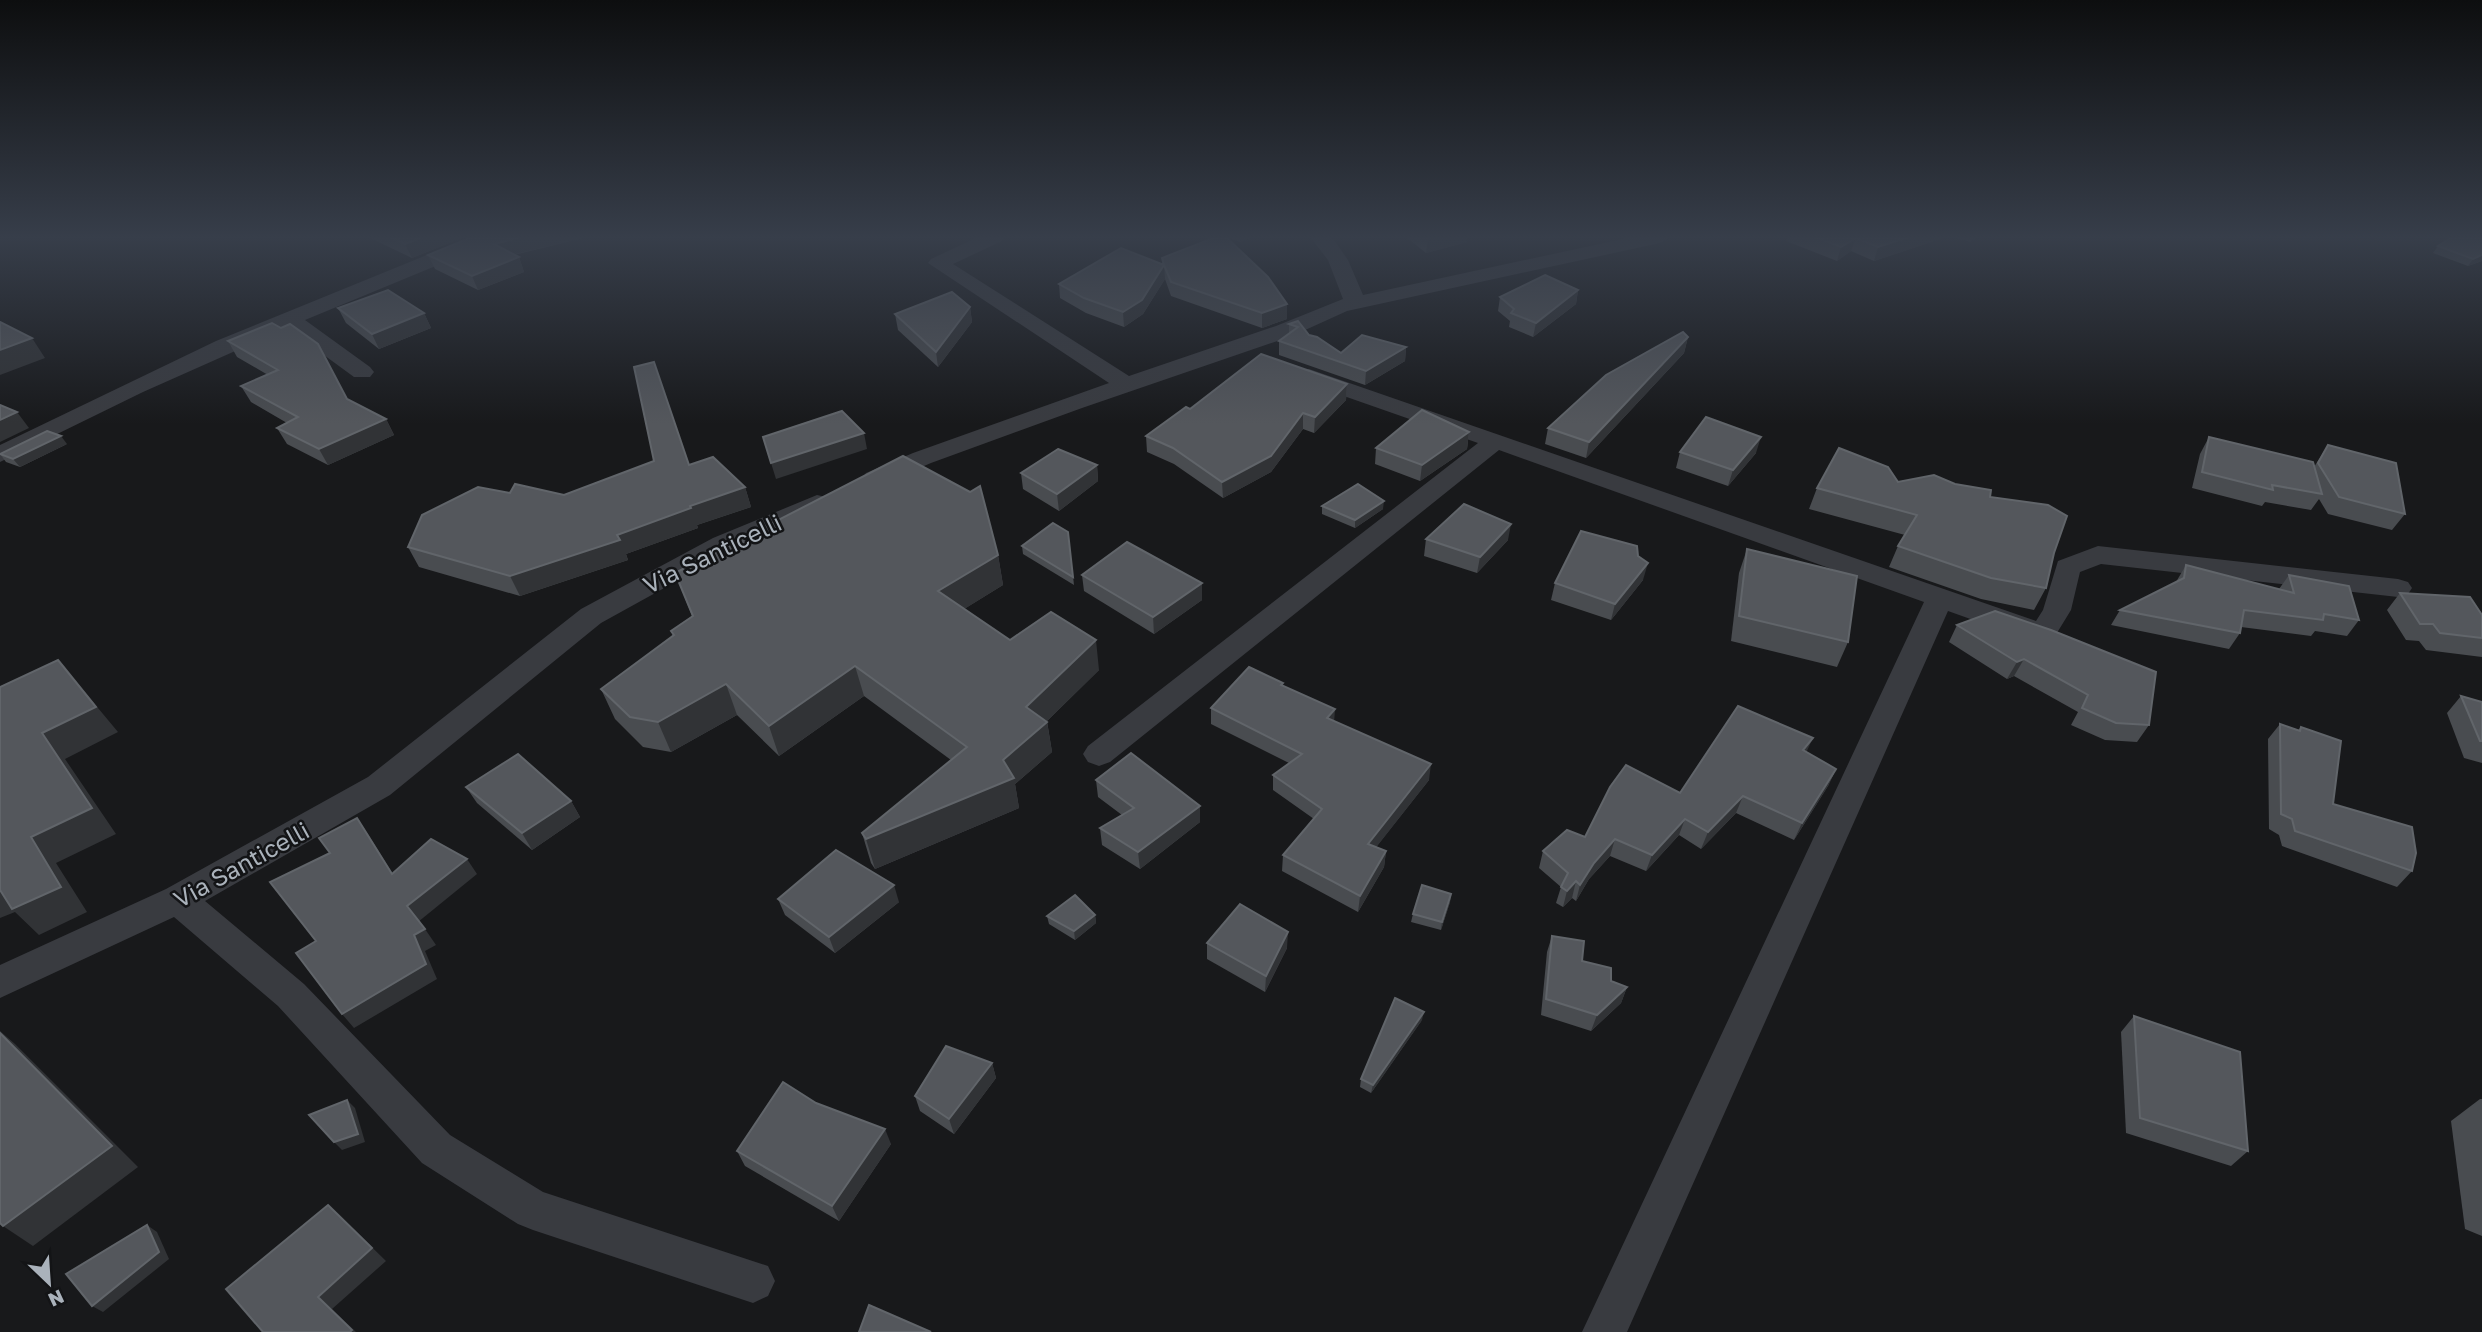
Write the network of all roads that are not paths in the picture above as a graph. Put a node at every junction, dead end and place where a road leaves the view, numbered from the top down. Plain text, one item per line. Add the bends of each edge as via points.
1 (337, 299) edge
2 (994, 299) edge
3 (1353, 299) edge
4 (1377, 299) edge
5 (1355, 304) junction
6 (289, 319) junction
7 (1233, 349) junction
8 (362, 372) dead end
9 (1127, 385) junction
10 (1494, 442) junction
11 (0, 455) edge
12 (2398, 587) dead end
13 (1940, 597) junction
14 (1099, 754) dead end
15 (178, 900) junction
16 (0, 982) edge
17 (753, 1281) dead end
18 (1604, 1332) edge

1 - 6 street
2 - 9 street
3 - 5 street
4 - 5 street, Via Santicelli
5 - 7 street, Via Santicelli
6 - 8 street
6 - 11 street via 135,387
7 - 9 street, Via Santicelli
7 - 10 street
9 - 15 street, Via Santicelli via 922,458 723,544 591,616 379,786
10 - 13 street
10 - 14 street
12 - 13 street via 2098,555 2068,567 2057,610 2042,634
13 - 18 street
15 - 16 street, Via Santicelli
15 - 17 street via 291,995 436,1149 533,1209

